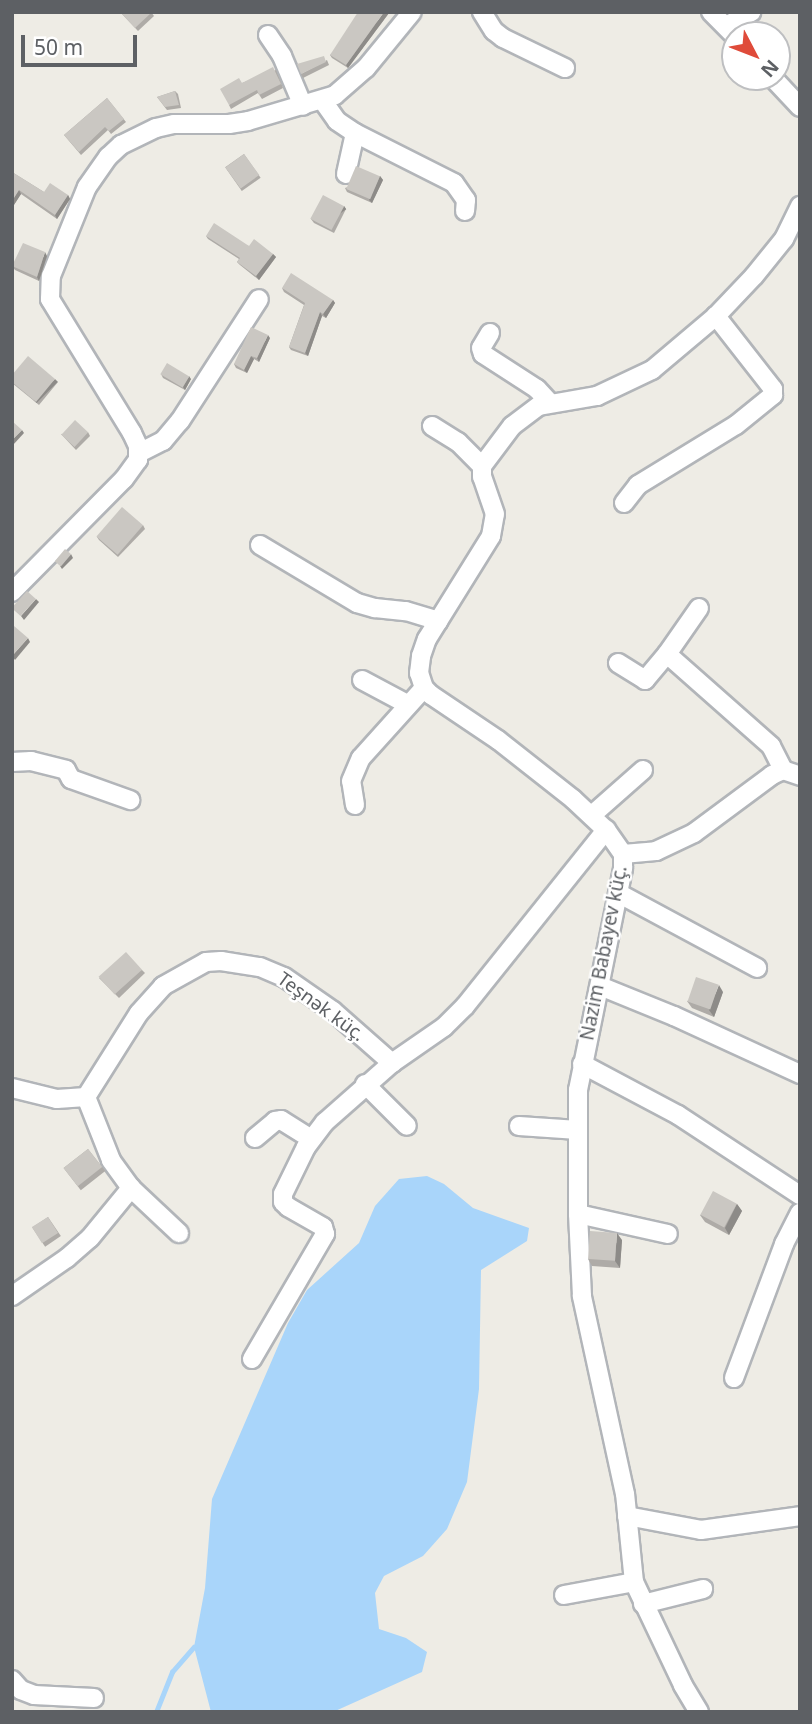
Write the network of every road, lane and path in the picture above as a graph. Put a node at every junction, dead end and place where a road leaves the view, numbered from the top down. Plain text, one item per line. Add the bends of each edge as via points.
1 (412, 12) edge
2 (482, 12) edge
3 (268, 35) dead end
4 (565, 68) dead end
5 (785, 91) edge
6 (323, 101) junction
7 (303, 106) junction
8 (800, 107) edge
9 (355, 133) junction
10 (346, 174) dead end
11 (800, 205) edge
12 (466, 211) dead end
13 (259, 299) dead end
14 (716, 316) junction
15 (490, 333) dead end
16 (550, 403) junction
17 (432, 426) dead end
18 (139, 453) junction
19 (482, 466) junction
20 (624, 503) dead end
21 (260, 545) dead end
22 (12, 592) edge
23 (699, 608) dead end
24 (438, 621) junction
25 (667, 654) junction
26 (618, 663) dead end
27 (362, 680) dead end
28 (424, 688) junction
29 (407, 704) junction
30 (12, 762) edge
31 (643, 770) dead end
32 (792, 773) edge
33 (130, 800) dead end
34 (355, 805) dead end
35 (592, 815) junction
36 (606, 830) junction
37 (623, 854) junction
38 (618, 893) junction
39 (757, 968) dead end
40 (600, 986) junction
41 (393, 1063) junction
42 (582, 1064) junction
43 (800, 1074) edge
44 (365, 1084) junction
45 (12, 1088) edge
46 (86, 1097) junction
47 (407, 1126) dead end
48 (519, 1126) dead end
49 (578, 1130) junction
50 (255, 1138) dead end
51 (311, 1139) junction
52 (131, 1188) junction
53 (800, 1195) edge
54 (800, 1213) edge
55 (578, 1214) junction
56 (179, 1233) dead end
57 (668, 1234) dead end
58 (12, 1296) edge
59 (252, 1359) dead end
60 (734, 1378) dead end
61 (626, 1516) junction
62 (800, 1516) edge
63 (634, 1582) junction
64 (703, 1589) dead end
65 (564, 1595) dead end
66 (643, 1604) junction
67 (12, 1680) edge
68 (94, 1699) dead end
69 (699, 1712) edge

1 - 6 street via 351,83
2 - 4 street via 503,38
3 - 7 street
5 - 8 street
6 - 7 street
6 - 9 street via 337,121
7 - 18 street via 229,124 156,128 121,145 87,187 51,276 50,299 104,383
9 - 10 street
9 - 12 street via 454,183 466,201
11 - 14 street via 774,253
13 - 18 street via 180,421 163,442
14 - 16 street via 640,378 597,396
14 - 20 street via 773,389 773,395 736,425 638,485
15 - 16 street via 481,348 483,354 544,394
16 - 19 street via 531,410 512,426
17 - 19 street via 458,442
18 - 22 street via 124,479
19 - 24 street via 495,514 491,536
21 - 24 street via 358,603
23 - 25 street
24 - 28 street via 421,656 419,673
25 - 26 street via 645,680
25 - 32 street via 771,746
27 - 29 street
28 - 29 street
28 - 35 street, Nazim Babayev küç.
29 - 34 street via 361,758 351,781
30 - 33 street via 31,761 66,770 71,779
31 - 35 street
32 - 37 street via 772,775 687,837 656,851
35 - 36 street, Nazim Babayev küç.
36 - 37 street, Nazim Babayev küç.
36 - 41 street via 465,1006
37 - 38 street, Nazim Babayev küç.
38 - 39 street
38 - 40 street, Nazim Babayev küç.
40 - 42 street, Nazim Babayev küç.
40 - 43 street
41 - 44 street
41 - 46 street, Teşnək küç. via 356,1029 284,977 244,963 206,962 180,974 148,1003
42 - 49 street, Nazim Babayev küç.
42 - 53 street via 678,1115
44 - 47 street
44 - 51 street
45 - 46 street via 57,1099
46 - 52 street via 111,1160
48 - 49 street
49 - 55 street, Nazim Babayev küç.
50 - 51 street via 281,1120
51 - 59 street via 283,1202 323,1227 326,1234
52 - 56 street
52 - 58 street via 90,1238
54 - 60 street
55 - 57 street
55 - 61 street, Nazim Babayev küç. via 582,1296 616,1448
61 - 62 street via 701,1530
61 - 63 street, Nazim Babayev küç.
63 - 65 street
63 - 66 street, Nazim Babayev küç.
64 - 66 street
66 - 69 street, Nazim Babayev küç.
67 - 68 street via 34,1695

